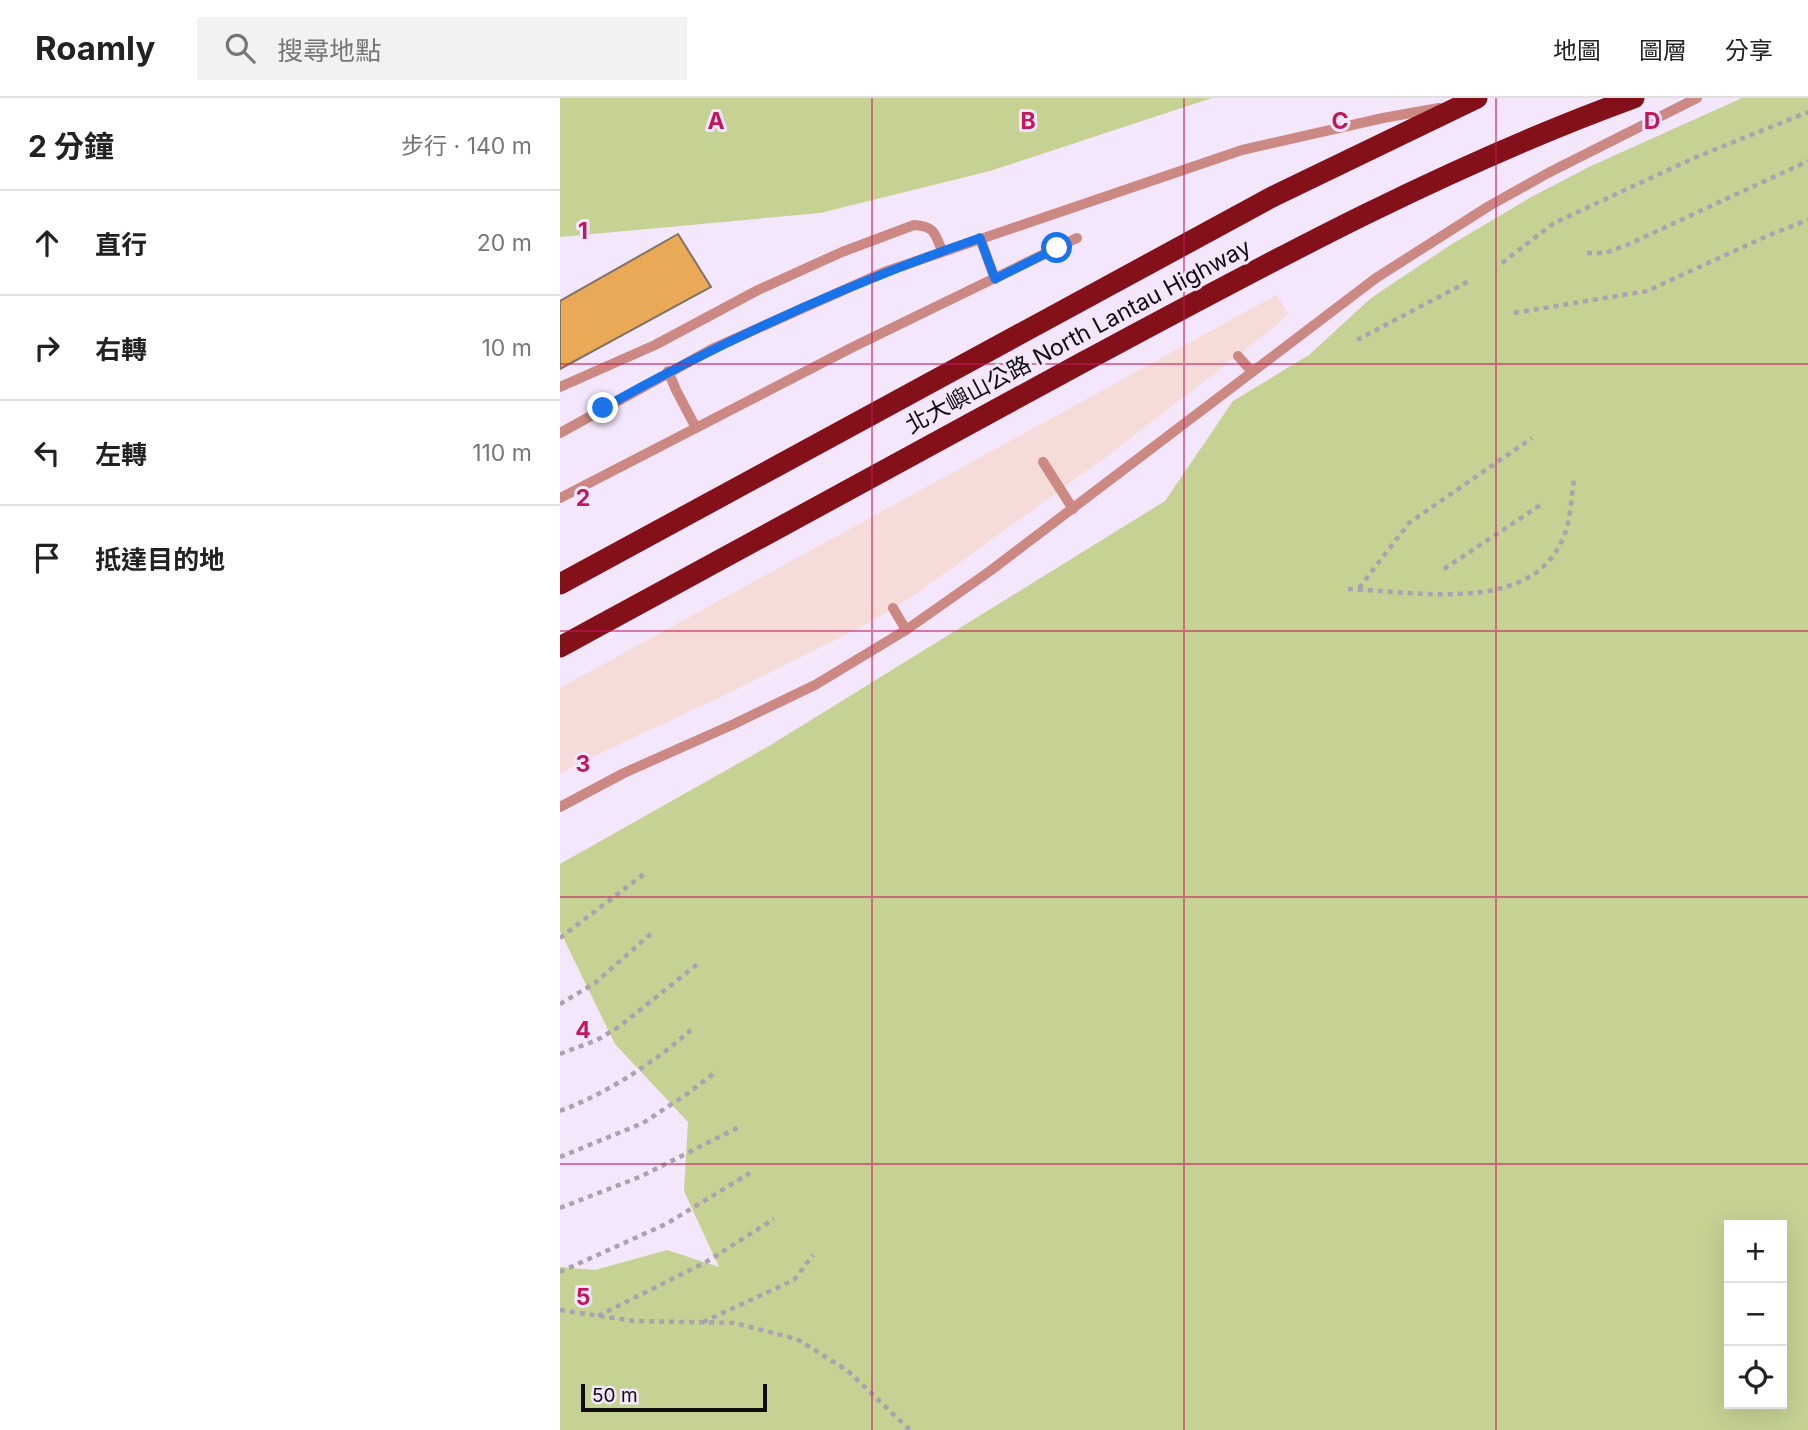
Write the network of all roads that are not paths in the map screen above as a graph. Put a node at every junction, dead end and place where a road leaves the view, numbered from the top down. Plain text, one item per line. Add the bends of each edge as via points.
1 (1634, 98) edge
2 (1697, 98) edge
3 (1469, 101) edge
4 (980, 238) junction
5 (1077, 238) dead end
6 (942, 251) junction
7 (995, 279) junction
8 (1238, 356) dead end
9 (668, 371) junction
10 (1252, 372) junction
11 (560, 387) edge
12 (696, 428) junction
13 (560, 433) edge
14 (1043, 462) dead end
15 (560, 498) edge
16 (1073, 509) junction
17 (560, 584) edge
18 (893, 608) dead end
19 (906, 630) junction
20 (560, 647) edge
21 (560, 807) edge

1 - 20 highway, 北大嶼山公路 North Lantau Highway via 1536,136 1370,211
2 - 10 lane via 1489,205 1376,278
3 - 4 lane via 1242,150
3 - 17 highway, 北大嶼山公路 North Lantau Highway via 1272,197
4 - 6 lane
4 - 7 lane
5 - 7 lane
6 - 9 lane via 825,297
6 - 11 lane via 931,229 914,225 758,290 655,345
7 - 12 lane
8 - 10 lane
9 - 12 lane
9 - 13 lane
10 - 16 lane
12 - 15 lane
14 - 16 lane
16 - 19 lane
18 - 19 lane
19 - 21 lane via 815,685

